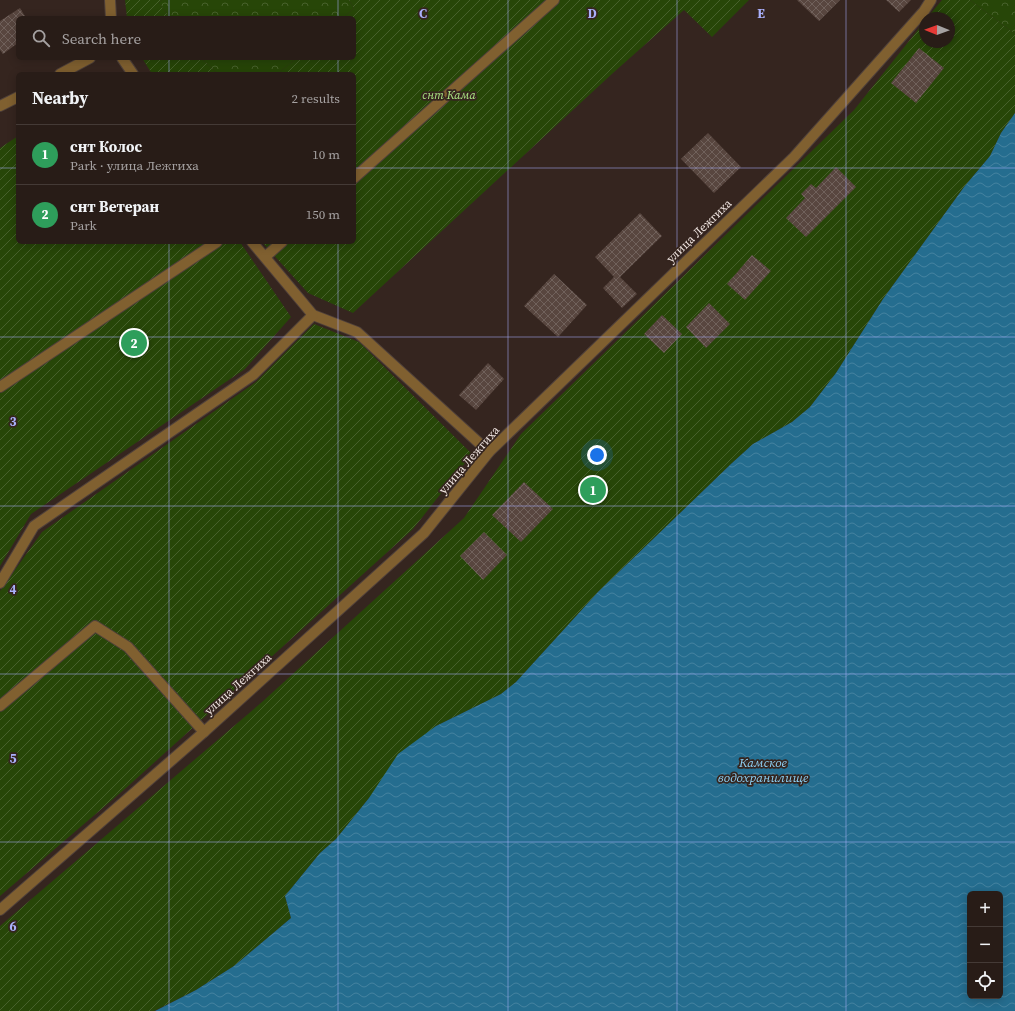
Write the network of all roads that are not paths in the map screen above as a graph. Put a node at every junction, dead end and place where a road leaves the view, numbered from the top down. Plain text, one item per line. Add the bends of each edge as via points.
1 (110, 0) edge
2 (554, 0) edge
3 (931, 0) edge
4 (112, 16) edge
5 (86, 60) edge
6 (123, 60) edge
7 (64, 72) edge
8 (132, 72) edge
9 (16, 98) edge
10 (0, 106) edge
11 (356, 176) edge
12 (214, 244) edge
13 (254, 244) edge
14 (280, 244) edge
15 (265, 257) junction
16 (313, 315) junction
17 (0, 387) edge
18 (489, 452) junction
19 (0, 583) edge
20 (0, 706) edge
21 (204, 732) junction
22 (0, 910) edge

1 - 4 street
2 - 11 street
3 - 18 street, улица Лежгиха via 794,157
5 - 7 street
6 - 8 street
9 - 10 street
12 - 17 street
13 - 15 street
14 - 15 street
15 - 16 street
16 - 18 street via 357,332
16 - 19 street via 253,375 34,526
18 - 21 street, улица Лежгиха via 424,533
20 - 21 street via 95,626 128,647
21 - 22 street, улица Лежгиха

